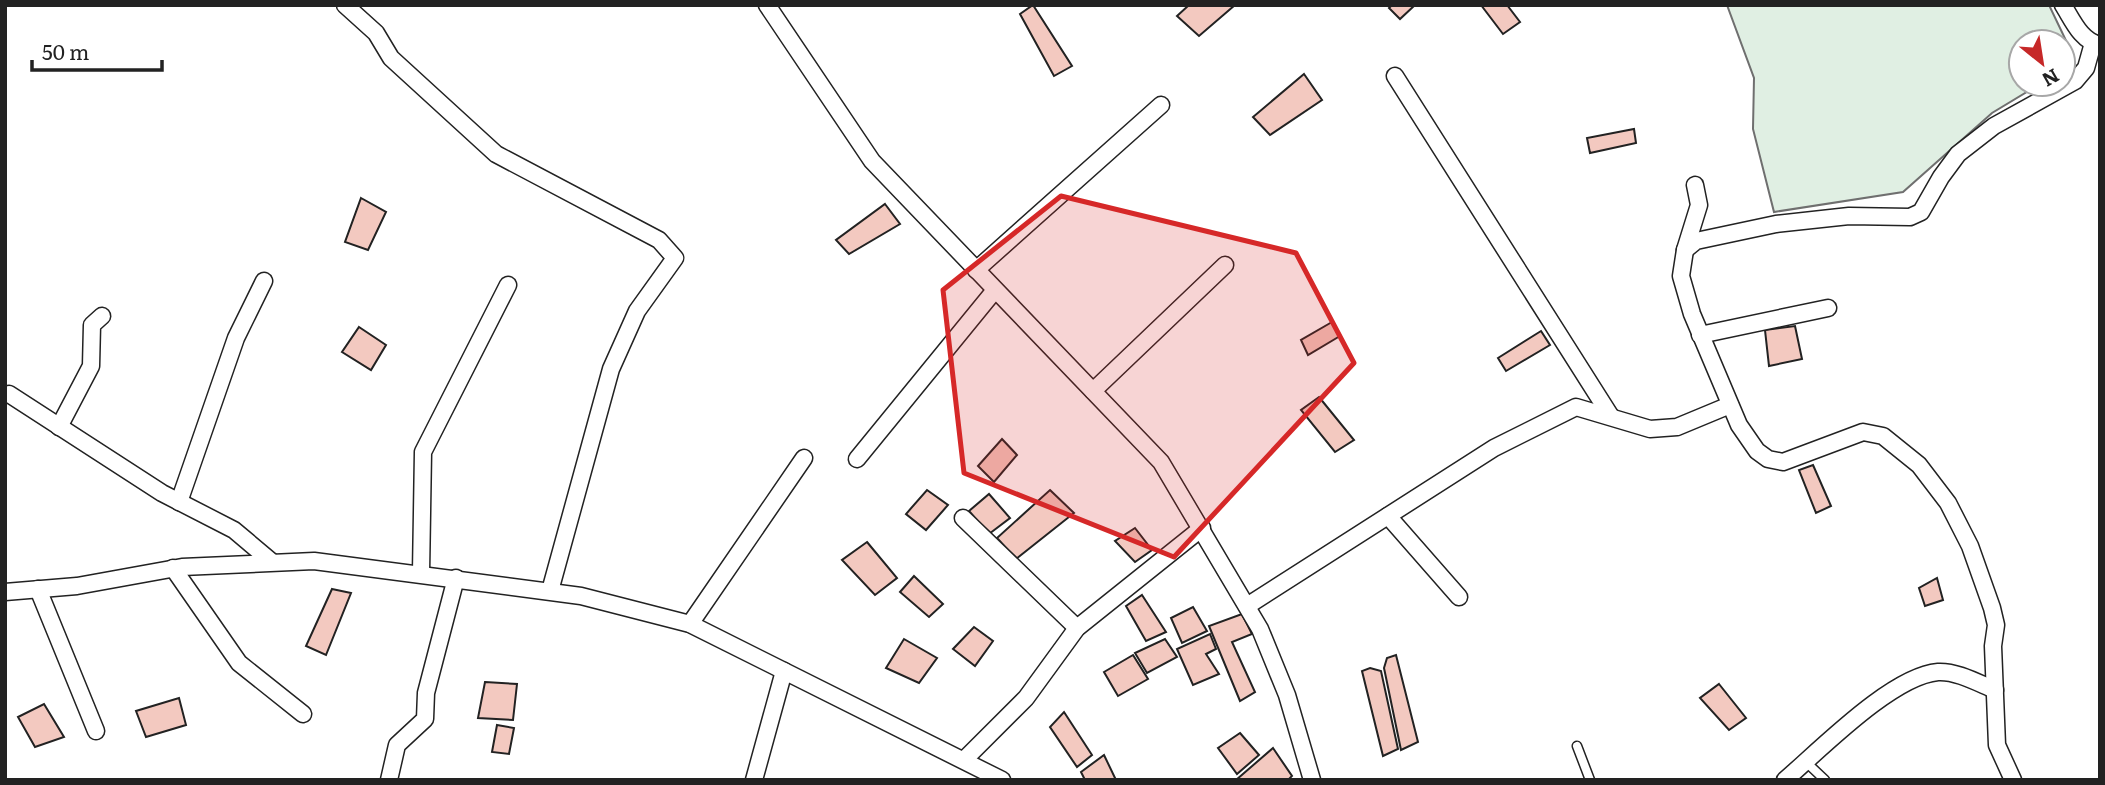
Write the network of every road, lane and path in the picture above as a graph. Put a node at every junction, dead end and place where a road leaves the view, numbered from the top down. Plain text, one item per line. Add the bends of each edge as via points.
1 (345, 5) edge
2 (767, 5) edge
3 (2063, 5) edge
4 (2096, 44) edge
5 (1395, 76) dead end
6 (1161, 105) dead end
7 (1695, 185) dead end
8 (1685, 250) junction
9 (1225, 265) dead end
10 (976, 270) junction
11 (264, 281) dead end
12 (508, 285) dead end
13 (995, 290) junction
14 (1828, 307) dead end
15 (102, 316) dead end
16 (1700, 335) junction
17 (1093, 391) junction
18 (9, 394) dead end
19 (1730, 405) junction
20 (1610, 415) junction
21 (60, 427) junction
22 (804, 458) dead end
23 (857, 459) dead end
24 (179, 502) junction
25 (1388, 516) junction
26 (962, 518) dead end
27 (1202, 528) junction
28 (272, 562) junction
29 (173, 568) junction
30 (421, 573) junction
31 (456, 578) junction
32 (38, 589) junction
33 (550, 591) junction
34 (5, 592) edge
35 (1458, 597) dead end
36 (1247, 606) junction
37 (690, 624) junction
38 (1077, 628) junction
39 (784, 671) junction
40 (1995, 691) junction
41 (303, 715) dead end
42 (96, 731) dead end
43 (1577, 746) dead end
44 (964, 760) junction
45 (1806, 762) junction
46 (389, 780) edge
47 (754, 780) edge
48 (1002, 780) edge
49 (1311, 780) edge
50 (1590, 780) edge
51 (1785, 780) edge
52 (1825, 780) edge
53 (2012, 780) edge

1 - 33 street via 376,33 391,58 496,154 659,240 675,258 637,311 611,369
2 - 10 street via 872,161
3 - 4 street via 2080,32
4 - 8 street via 2086,68 2074,81 1994,126 1958,154 1921,212 1910,217 1849,216 1776,225 1696,241
5 - 20 street
6 - 10 street
7 - 8 street via 1699,205
8 - 16 street via 1681,276
9 - 17 street
10 - 13 street
11 - 24 street via 236,338
12 - 30 street via 423,452
13 - 17 street
13 - 23 street
14 - 16 street
15 - 21 street via 92,325 91,366
16 - 19 street
17 - 27 street via 1161,462
18 - 21 street
19 - 20 street via 1677,427 1650,429
19 - 40 street via 1751,442 1768,459 1783,462 1863,432 1882,436 1919,465 1948,503 1970,546 1992,608
20 - 25 street via 1576,407 1494,448
21 - 24 street
22 - 37 street
24 - 28 street via 234,530
25 - 35 street
25 - 36 street
26 - 38 street
27 - 36 street
27 - 38 street
28 - 29 street
28 - 30 street via 314,561
29 - 32 street
29 - 41 street via 239,663
30 - 31 street
31 - 33 street
31 - 46 street via 426,693 425,719 397,745
32 - 34 street
32 - 42 street
33 - 37 street
36 - 49 street via 1287,695
37 - 39 street
38 - 44 street via 1026,698
39 - 44 street
39 - 47 street
40 - 45 street via 1941,672 1917,677 1894,688
40 - 53 street via 1997,745
43 - 50 lane
44 - 48 street
45 - 51 street
45 - 52 lane

